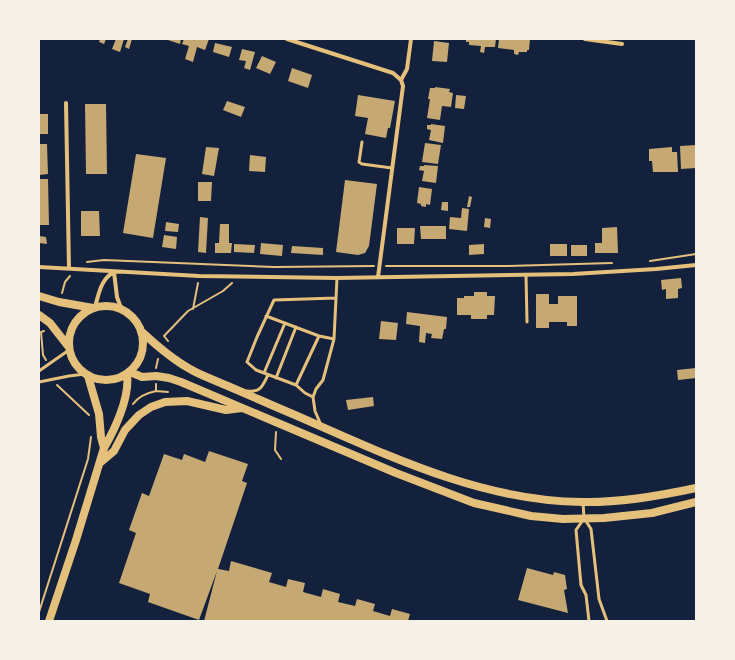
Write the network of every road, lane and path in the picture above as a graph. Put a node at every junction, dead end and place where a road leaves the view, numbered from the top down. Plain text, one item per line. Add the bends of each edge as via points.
1 (287, 39) edge
2 (411, 39) edge
3 (585, 39) edge
4 (622, 44) dead end
5 (401, 80) junction
6 (66, 103) dead end
7 (362, 142) dead end
8 (392, 168) junction
9 (696, 265) edge
10 (39, 267) edge
11 (69, 269) junction
12 (114, 272) junction
13 (71, 275) dead end
14 (526, 275) junction
15 (199, 276) junction
16 (239, 277) junction
17 (378, 277) junction
18 (337, 278) junction
19 (61, 295) dead end
20 (39, 296) edge
21 (336, 298) junction
22 (94, 307) junction
23 (121, 308) junction
24 (193, 309) junction
25 (39, 315) edge
26 (266, 316) junction
27 (527, 322) dead end
28 (285, 323) junction
29 (296, 327) junction
30 (47, 328) dead end
31 (142, 332) junction
32 (319, 336) junction
33 (334, 339) junction
34 (69, 348) junction
35 (162, 350) junction
36 (47, 362) dead end
37 (39, 371) edge
38 (128, 374) junction
39 (266, 374) junction
40 (87, 375) junction
41 (156, 376) junction
42 (276, 378) junction
43 (39, 382) edge
44 (55, 383) dead end
45 (296, 385) junction
46 (238, 390) junction
47 (314, 397) junction
48 (242, 408) junction
49 (91, 420) dead end
50 (277, 422) junction
51 (322, 426) junction
52 (92, 432) dead end
53 (104, 448) junction
54 (281, 459) dead end
55 (101, 462) junction
56 (696, 488) edge
57 (583, 502) junction
58 (696, 502) edge
59 (584, 518) junction
60 (39, 612) edge
61 (49, 621) edge
62 (589, 621) edge
63 (607, 621) edge

1 - 5 street via 393,73
2 - 5 street via 407,69
3 - 4 street
5 - 8 street via 403,86
6 - 11 street
7 - 8 lane via 362,164
8 - 17 street
9 - 14 street via 609,273
10 - 11 street
11 - 12 street
12 - 15 street
12 - 22 street via 107,276 100,287
12 - 23 street
13 - 19 path via 65,282
14 - 17 street
14 - 27 lane
15 - 16 street
15 - 24 path
16 - 18 street
16 - 24 path via 223,291
17 - 18 street
18 - 21 lane
20 - 22 main road
21 - 26 lane via 274,300
21 - 33 lane
22 - 23 main road via 108,305
22 - 34 main road via 84,312 72,327
23 - 31 main road via 138,322
24 - 35 path via 164,336 168,342
25 - 34 main road via 50,323
26 - 28 lane
26 - 39 lane via 247,362
28 - 29 lane
28 - 39 lane
29 - 32 lane
29 - 42 lane
30 - 36 path via 41,332 43,356
31 - 35 main road
31 - 38 main road via 142,354
32 - 33 lane
32 - 45 lane
33 - 47 lane via 323,380
34 - 37 lane
34 - 40 main road via 72,360
35 - 41 path
35 - 46 main road via 190,369
38 - 40 main road via 101,380
38 - 41 main road
38 - 53 main road via 124,400
39 - 42 lane
39 - 46 lane via 261,388 253,392
40 - 43 lane
40 - 53 main road via 99,414
41 - 48 main road via 181,382
42 - 45 lane
44 - 49 path
45 - 47 lane
46 - 51 main road
47 - 51 lane via 315,411
48 - 50 main road
48 - 55 main road via 226,410 187,401 165,402 151,407 125,430 114,451
50 - 54 path via 275,450
50 - 59 main road via 474,503 532,516
51 - 57 main road via 438,475 476,487 505,494
52 - 60 path via 88,459
53 - 55 main road
55 - 61 main road
56 - 57 main road via 660,496
57 - 59 lane
58 - 59 main road via 652,514
59 - 62 lane via 576,530 581,585 586,595
59 - 63 lane via 591,529 599,600

